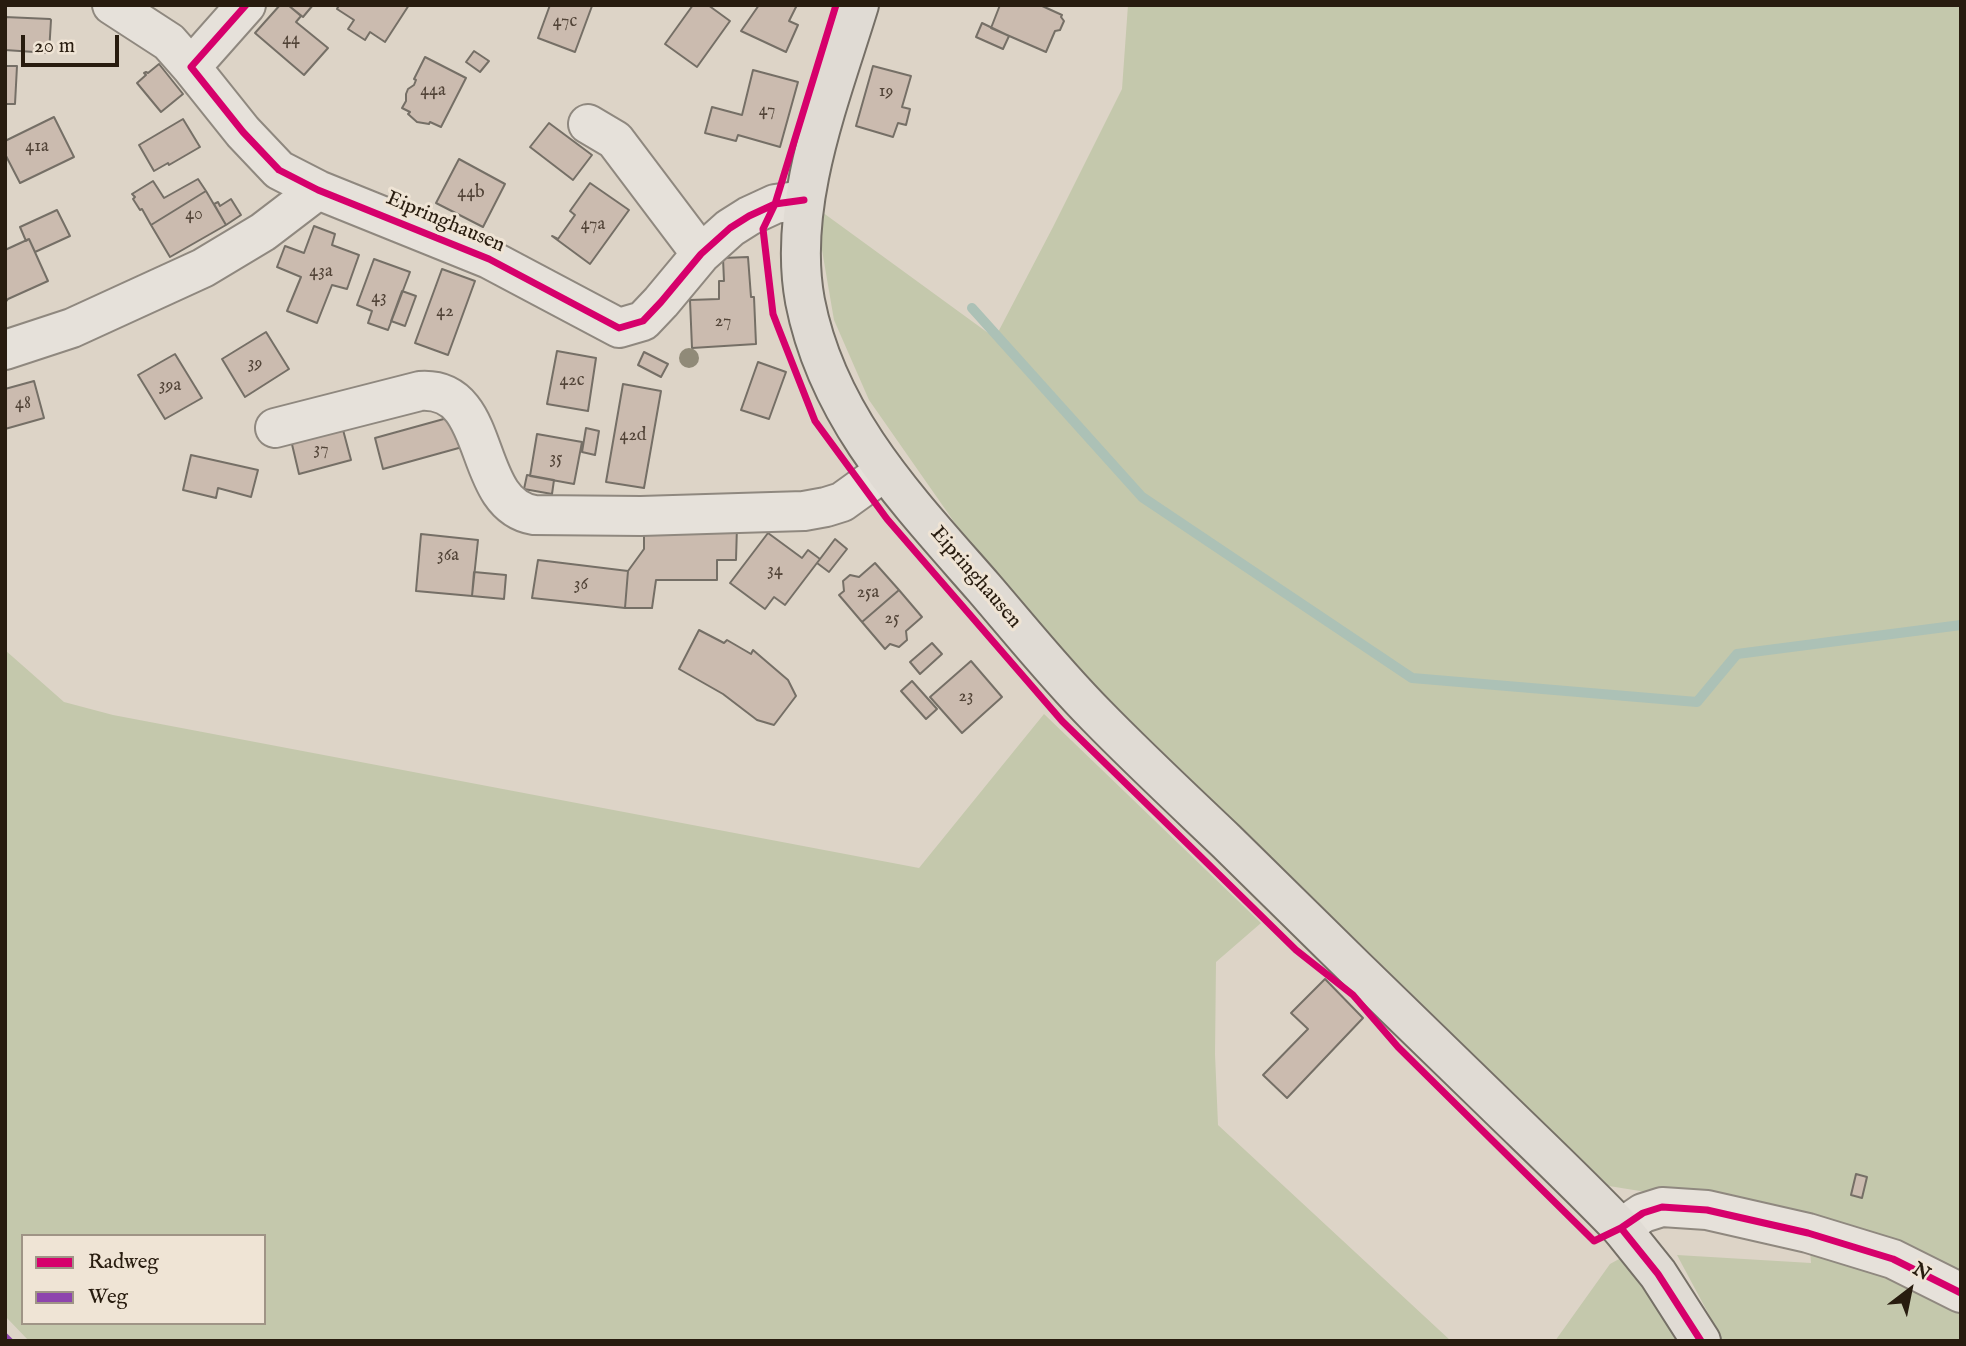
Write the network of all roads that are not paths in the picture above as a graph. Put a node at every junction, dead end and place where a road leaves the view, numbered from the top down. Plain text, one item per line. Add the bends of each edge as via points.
1 (112, 5) edge
2 (246, 5) edge
3 (859, 5) edge
4 (191, 67) junction
5 (587, 124) dead end
6 (318, 190) junction
7 (804, 200) junction
8 (701, 254) junction
9 (5, 350) edge
10 (275, 428) dead end
11 (885, 471) junction
12 (1621, 1228) junction
13 (1961, 1293) edge
14 (1701, 1341) edge

1 - 4 street, Eipringhausen via 170,42
2 - 4 street
3 - 7 main road, Eipringhausen
4 - 6 street, Eipringhausen via 279,170
5 - 8 street via 615,140
6 - 8 street, Eipringhausen via 489,259 619,328 643,321
6 - 9 street via 263,232 203,268 72,328
7 - 8 street, Eipringhausen via 775,204 749,216
7 - 11 main road, Eipringhausen via 801,263 815,341 849,418
10 - 11 street via 420,391 446,394 465,412 508,503 534,515 804,511 842,502
11 - 12 main road, Eipringhausen via 1096,715
12 - 13 street via 1662,1207 1707,1210 1893,1259
12 - 14 main road, Eipringhausen via 1658,1274

